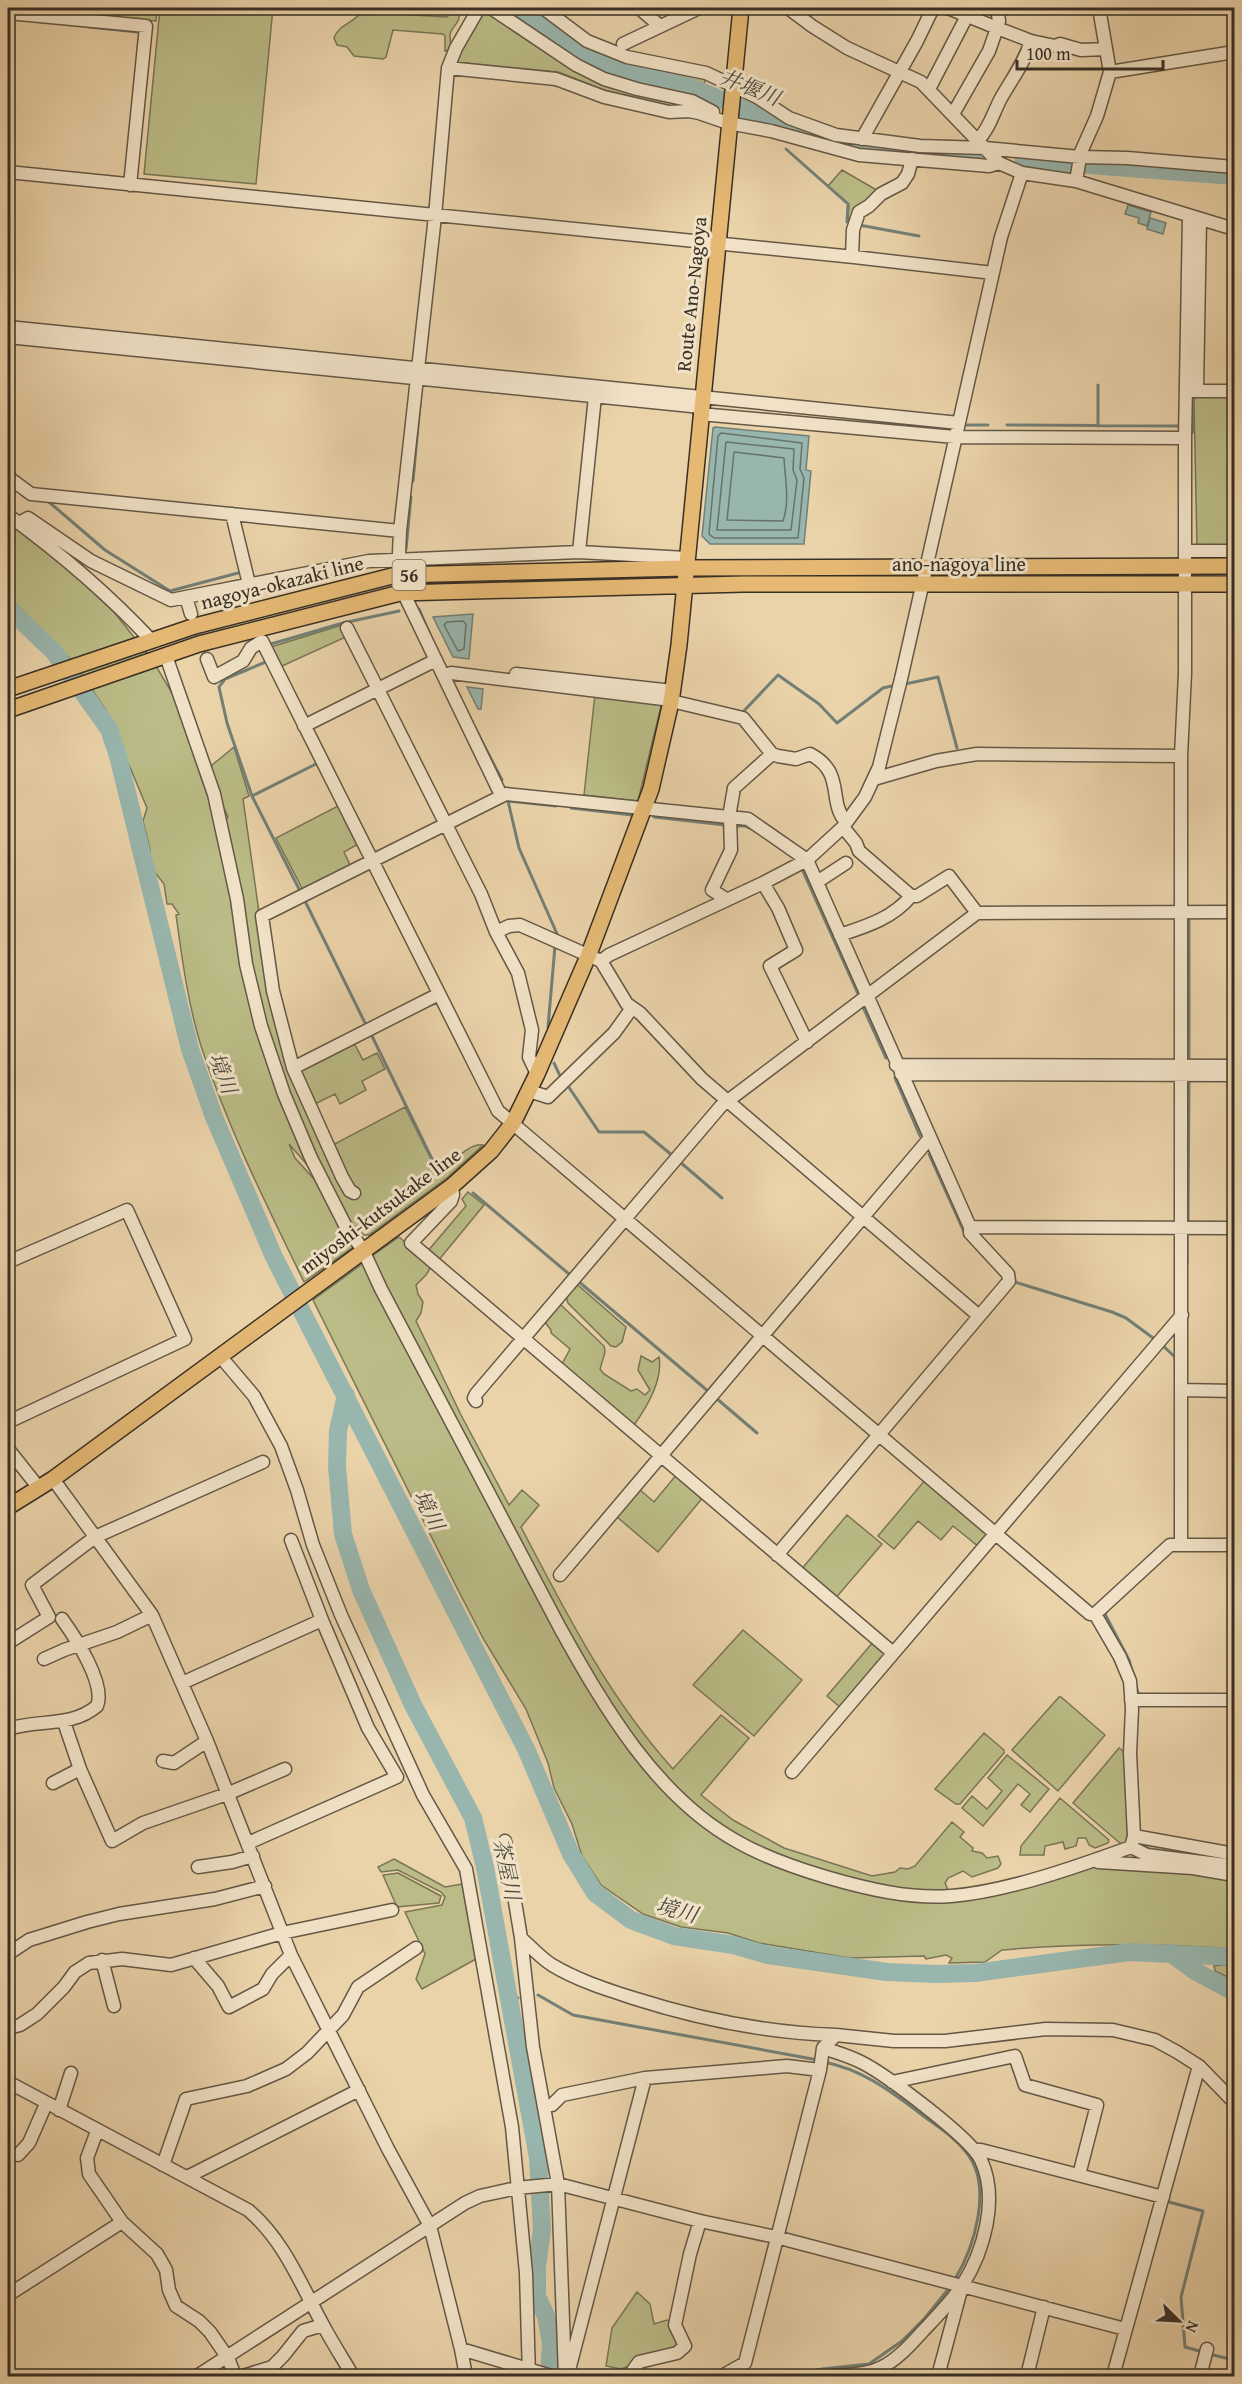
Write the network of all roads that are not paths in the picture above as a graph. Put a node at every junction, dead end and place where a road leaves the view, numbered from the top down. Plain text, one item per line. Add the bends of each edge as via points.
1 (480, 8) edge
2 (491, 8) edge
3 (543, 8) edge
4 (639, 8) edge
5 (699, 8) edge
6 (741, 8) edge
7 (788, 8) edge
8 (933, 8) edge
9 (948, 8) edge
10 (997, 8) edge
11 (1099, 8) edge
12 (8, 13) edge
13 (967, 16) junction
14 (660, 26) junction
15 (997, 28) junction
16 (1031, 41) junction
17 (623, 44) dead end
18 (1106, 49) junction
19 (1234, 52) edge
20 (448, 68) junction
21 (899, 71) junction
22 (1110, 72) junction
23 (733, 87) junction
24 (929, 89) junction
25 (953, 114) junction
26 (729, 121) junction
27 (862, 139) junction
28 (981, 145) junction
29 (912, 159) junction
30 (999, 163) junction
31 (1234, 167) edge
32 (1078, 168) junction
33 (8, 172) edge
34 (1022, 173) junction
35 (130, 185) junction
36 (435, 216) junction
37 (1195, 218) junction
38 (1234, 229) edge
39 (718, 243) junction
40 (852, 257) junction
41 (993, 273) junction
42 (8, 327) edge
43 (8, 337) edge
44 (418, 374) junction
45 (1191, 391) junction
46 (1234, 392) edge
47 (595, 396) junction
48 (701, 406) junction
49 (959, 423) junction
50 (955, 437) junction
51 (1185, 438) junction
52 (8, 477) edge
53 (232, 514) junction
54 (8, 515) edge
55 (19, 523) junction
56 (400, 531) junction
57 (1234, 551) edge
58 (579, 552) junction
59 (399, 558) junction
60 (1186, 558) junction
61 (686, 563) junction
62 (926, 566) junction
63 (1234, 566) edge
64 (398, 575) junction
65 (249, 584) junction
66 (922, 584) junction
67 (1185, 584) junction
68 (1234, 584) edge
69 (684, 585) junction
70 (403, 592) junction
71 (186, 597) junction
72 (191, 614) dead end
73 (347, 628) dead end
74 (146, 642) junction
75 (166, 656) junction
76 (207, 659) dead end
77 (440, 668) junction
78 (8, 689) edge
79 (376, 690) junction
80 (672, 696) junction
81 (8, 710) edge
82 (304, 726) junction
83 (772, 754) junction
84 (1181, 756) junction
85 (874, 779) junction
86 (501, 795) junction
87 (645, 808) junction
88 (730, 818) junction
89 (844, 824) junction
90 (444, 825) junction
91 (807, 860) junction
92 (371, 861) junction
93 (846, 863) dead end
94 (817, 882) junction
95 (763, 883) junction
96 (911, 896) junction
97 (726, 899) junction
98 (1182, 912) junction
99 (1234, 912) edge
100 (977, 913) junction
101 (496, 932) junction
102 (840, 935) junction
103 (595, 957) junction
104 (440, 994) junction
105 (867, 997) junction
106 (632, 1008) junction
107 (807, 1042) junction
108 (1234, 1066) edge
109 (293, 1068) junction
110 (899, 1069) junction
111 (1182, 1070) junction
112 (537, 1074) junction
113 (1234, 1075) edge
114 (529, 1091) junction
115 (728, 1101) junction
116 (513, 1123) junction
117 (929, 1139) junction
118 (452, 1186) junction
119 (354, 1193) dead end
120 (864, 1216) junction
121 (625, 1219) junction
122 (970, 1227) junction
123 (1182, 1227) junction
124 (1234, 1228) edge
125 (363, 1250) junction
126 (8, 1262) edge
127 (1182, 1315) junction
128 (979, 1316) junction
129 (762, 1336) junction
130 (524, 1339) junction
131 (224, 1353) junction
132 (1234, 1383) edge
133 (1181, 1387) junction
134 (1234, 1391) edge
135 (476, 1401) dead end
136 (8, 1422) edge
137 (879, 1434) junction
138 (8, 1449) edge
139 (661, 1456) junction
140 (263, 1462) dead end
141 (53, 1479) junction
142 (39, 1488) junction
143 (8, 1507) edge
144 (994, 1533) junction
145 (95, 1537) junction
146 (291, 1540) dead end
147 (1181, 1545) junction
148 (1234, 1545) edge
149 (777, 1555) junction
150 (560, 1575) dead end
151 (1095, 1614) junction
152 (152, 1615) junction
153 (62, 1619) dead end
154 (322, 1620) junction
155 (8, 1643) edge
156 (80, 1645) junction
157 (892, 1652) junction
158 (44, 1659) dead end
159 (182, 1683) junction
160 (1131, 1700) junction
161 (1234, 1700) edge
162 (64, 1722) junction
163 (8, 1729) edge
164 (207, 1742) junction
165 (163, 1761) dead end
166 (80, 1769) junction
167 (285, 1769) dead end
168 (792, 1772) dead end
169 (53, 1783) dead end
170 (227, 1794) junction
171 (505, 1840) dead end
172 (1132, 1842) junction
173 (248, 1843) junction
174 (1234, 1854) edge
175 (253, 1856) junction
176 (1091, 1862) junction
177 (1234, 1866) edge
178 (198, 1867) dead end
179 (1234, 1875) edge
180 (265, 1886) junction
181 (392, 1910) dead end
182 (282, 1932) junction
183 (521, 1938) junction
184 (416, 1948) dead end
185 (8, 1954) edge
186 (291, 1955) junction
187 (194, 1958) junction
188 (102, 1960) junction
189 (114, 2006) dead end
190 (8, 2028) edge
191 (328, 2031) junction
192 (836, 2035) junction
193 (823, 2048) junction
194 (1198, 2066) junction
195 (820, 2070) junction
196 (72, 2073) dead end
197 (645, 2078) junction
198 (892, 2082) junction
199 (11, 2088) edge
200 (359, 2090) junction
201 (1234, 2102) edge
202 (46, 2103) junction
203 (552, 2105) dead end
204 (60, 2110) junction
205 (98, 2131) junction
206 (976, 2150) junction
207 (18, 2155) dead end
208 (162, 2165) junction
209 (1079, 2175) junction
210 (186, 2177) junction
211 (558, 2184) junction
212 (520, 2188) junction
213 (1163, 2197) junction
214 (615, 2198) junction
215 (700, 2221) junction
216 (122, 2222) junction
217 (430, 2226) junction
218 (776, 2237) junction
219 (962, 2286) junction
220 (8, 2295) edge
221 (313, 2302) junction
222 (1044, 2307) junction
223 (323, 2325) junction
224 (1125, 2329) junction
225 (462, 2349) junction
226 (1207, 2349) dead end
227 (228, 2358) junction
228 (530, 2373) edge
229 (197, 2376) edge
230 (235, 2376) edge
231 (243, 2376) edge
232 (353, 2376) edge
233 (466, 2376) edge
234 (550, 2376) edge
235 (566, 2376) edge
236 (629, 2376) edge
237 (722, 2376) edge
238 (833, 2376) edge
239 (938, 2376) edge
240 (1027, 2376) edge
241 (1113, 2376) edge
242 (1200, 2376) edge

1 - 20 street
2 - 26 street via 576,65 615,82 692,101
3 - 23 street via 576,34 607,49 627,57 706,73
4 - 14 street
5 - 14 street
6 - 23 main road, Route Ano-Nagoya
7 - 21 street via 847,48
8 - 21 street
9 - 13 street
10 - 15 street
11 - 18 street
12 - 35 street via 146,26
13 - 15 street
13 - 24 street
14 - 17 street
15 - 16 street
15 - 25 street via 989,51
16 - 18 street via 1081,50
16 - 28 street
18 - 22 street
19 - 22 street
20 - 26 street via 556,79 604,97
20 - 36 street
21 - 24 street
21 - 27 street
22 - 32 street
23 - 26 main road, Route Ano-Nagoya
23 - 27 street via 816,129
24 - 25 street
25 - 28 street
26 - 29 street via 859,155
26 - 39 main road, Route Ano-Nagoya
27 - 28 street via 920,146
28 - 30 street
28 - 32 street
29 - 30 street via 989,166
29 - 40 street via 902,183 860,212 853,230
30 - 34 street
31 - 32 street via 1127,158
32 - 34 street
32 - 37 street
33 - 35 street
34 - 41 street
35 - 36 street
36 - 39 street
36 - 44 street
37 - 38 street
37 - 45 street
39 - 40 street
39 - 48 main road, Route Ano-Nagoya
40 - 41 street
41 - 49 street
42 - 44 street
43 - 44 street
44 - 47 street
44 - 48 street
44 - 56 street
45 - 46 street
45 - 51 street
47 - 48 street
47 - 58 street
48 - 49 street
48 - 50 street
48 - 61 main road, Route Ano-Nagoya
49 - 50 street
50 - 51 street
50 - 62 street
51 - 60 street
52 - 53 street via 31,494
53 - 56 street
53 - 65 street
54 - 55 street
55 - 71 street via 28,518 92,561 171,600
55 - 74 street via 87,576
56 - 59 street
57 - 60 street
58 - 59 street
58 - 61 street
59 - 64 street
59 - 65 street
60 - 62 main road, ano-nagoya line
60 - 63 main road, ano-nagoya line
60 - 67 street
61 - 62 main road, ano-nagoya line
61 - 64 main road, nagoya-okazaki line / 56
61 - 69 main road, Route Ano-Nagoya
62 - 66 street
64 - 70 street
64 - 74 main road, nagoya-okazaki line / 56
65 - 71 street
66 - 67 main road, ano-nagoya line
66 - 69 main road, ano-nagoya line
66 - 85 street
67 - 68 main road, ano-nagoya line
67 - 84 street
69 - 70 main road, nagoya-okazaki line / 56
69 - 80 main road, miyoshi-kutsukake line
70 - 75 main road, nagoya-okazaki line / 56
70 - 77 street
71 - 72 street
73 - 79 street
74 - 78 main road, nagoya-okazaki line / 56
75 - 81 main road, nagoya-okazaki line / 56
75 - 125 street via 214,794 261,1026 311,1158 345,1225
76 - 82 street via 214,677 243,661 250,648 262,641
77 - 79 street
77 - 80 street via 449,666
77 - 86 street
79 - 82 street
79 - 90 street
80 - 83 street via 743,718
80 - 87 main road, miyoshi-kutsukake line
82 - 92 street
83 - 88 street via 734,788
83 - 89 street via 796,759 810,754 819,759 832,777
84 - 85 street via 977,754
84 - 98 street
85 - 89 street
86 - 87 street
86 - 90 street
87 - 88 street
87 - 103 main road, miyoshi-kutsukake line
88 - 91 street via 748,819
88 - 97 street via 731,850 712,890
89 - 91 street
89 - 96 street via 859,851
90 - 92 street
90 - 101 street via 481,894
91 - 94 street
91 - 95 street
92 - 104 street
92 - 109 street via 262,916 273,991
93 - 94 street
94 - 102 street
95 - 97 street
95 - 107 street via 796,950 770,966
96 - 100 street via 949,876
96 - 102 street via 894,913
97 - 103 street via 609,955
98 - 99 street
98 - 100 street
98 - 111 street
100 - 105 street
101 - 103 street via 520,925
101 - 112 street via 518,973 532,1030 529,1057
102 - 105 street
103 - 106 street
103 - 112 main road, miyoshi-kutsukake line
104 - 109 street
104 - 116 street via 498,1110
105 - 107 street
105 - 110 street
106 - 114 street via 614,1033 548,1097
106 - 115 street
107 - 115 street
108 - 111 street
109 - 119 street
110 - 111 street
110 - 117 street
111 - 113 street
111 - 123 street
112 - 114 main road, miyoshi-kutsukake line
114 - 116 main road, miyoshi-kutsukake line
115 - 120 street
115 - 121 street
116 - 118 main road, miyoshi-kutsukake line via 491,1151
116 - 121 street
117 - 120 street
117 - 122 street
118 - 125 main road, miyoshi-kutsukake line
118 - 130 street via 451,1201 411,1243
120 - 128 street
120 - 129 street
121 - 129 street
121 - 130 street
122 - 123 street
122 - 128 street via 970,1233 1010,1281
123 - 124 street
123 - 127 street
125 - 131 main road, miyoshi-kutsukake line
125 - 176 street via 590,1682 632,1746 701,1817 736,1841 786,1864 851,1884 908,1895 952,1896 991,1890
126 - 136 street via 127,1210 185,1339
127 - 133 street
127 - 144 street
128 - 137 street
129 - 137 street
129 - 139 street
130 - 135 street via 476,1394
130 - 139 street
131 - 141 main road, miyoshi-kutsukake line
131 - 212 street via 254,1395 281,1446 341,1615 423,1795 466,1869
132 - 133 street
133 - 134 street
133 - 147 street
137 - 144 street
137 - 149 street
138 - 142 street
139 - 149 street
139 - 150 street
140 - 145 street
141 - 142 main road, miyoshi-kutsukake line
141 - 145 street
142 - 143 main road, miyoshi-kutsukake line
144 - 151 street via 1090,1614
144 - 157 street
145 - 152 street
145 - 155 street via 32,1585 49,1617
146 - 154 street
147 - 148 street
147 - 151 street via 1170,1545
149 - 157 street
151 - 160 street via 1127,1672
152 - 156 street
152 - 159 street
153 - 156 street
154 - 159 street
154 - 173 street via 368,1728 397,1777
156 - 158 street
156 - 162 street via 99,1700 87,1715
157 - 168 street
159 - 164 street
160 - 161 street
160 - 172 street
162 - 163 street
162 - 166 street
164 - 165 street via 174,1763
164 - 170 street
166 - 169 street
166 - 170 street via 112,1840 142,1822
167 - 170 street
170 - 173 street
171 - 183 street
172 - 174 street
172 - 176 street
172 - 177 street via 1147,1855
173 - 175 street
175 - 178 street
175 - 180 street
176 - 179 street via 1193,1868
180 - 182 street
180 - 185 street via 87,1922 29,1940
181 - 182 street
182 - 186 street
182 - 187 street
183 - 192 street via 551,1964 594,1985 660,2006 722,2023 797,2034
183 - 211 street via 533,2047
184 - 191 street via 358,1987 343,2015
186 - 187 street via 263,1989 229,2007 218,1986
186 - 191 street
187 - 188 street via 171,1965
188 - 189 street
188 - 190 street via 75,1972 37,2014
191 - 200 street
191 - 208 street via 286,2069 247,2086 186,2099
192 - 193 street
192 - 194 street via 945,2041 1046,2029 1113,2030 1155,2040
193 - 195 street
193 - 198 street via 863,2063
194 - 201 street
194 - 213 street
195 - 197 street via 787,2066
195 - 218 street
196 - 204 street
197 - 203 street via 562,2095
197 - 214 street
198 - 206 street
198 - 209 street via 1015,2056 1025,2085 1097,2105
199 - 202 street
200 - 210 street
200 - 217 street
202 - 204 street
202 - 207 street via 30,2143
204 - 205 street
205 - 208 street
205 - 216 street via 87,2158 89,2174
206 - 209 street
206 - 219 street via 987,2175 988,2213 979,2250
208 - 210 street
209 - 213 street
210 - 221 street via 248,2210 262,2222
211 - 212 street
211 - 214 street
211 - 235 street
212 - 217 street via 480,2196
212 - 228 street
213 - 224 street
214 - 215 street
214 - 235 street
215 - 218 street
215 - 236 street via 675,2325 685,2346 677,2353 639,2361
216 - 220 street
216 - 227 street via 157,2254 176,2306 200,2321
217 - 221 street
217 - 225 street
218 - 219 street
218 - 237 street via 745,2363
219 - 222 street
219 - 238 street via 896,2358 872,2372
219 - 239 street
221 - 223 street
221 - 227 street
222 - 224 street
222 - 240 street
223 - 231 street via 303,2331 272,2367
223 - 232 street
224 - 241 street
225 - 228 street
225 - 233 street
226 - 242 street
227 - 229 street
227 - 230 street
228 - 234 street

